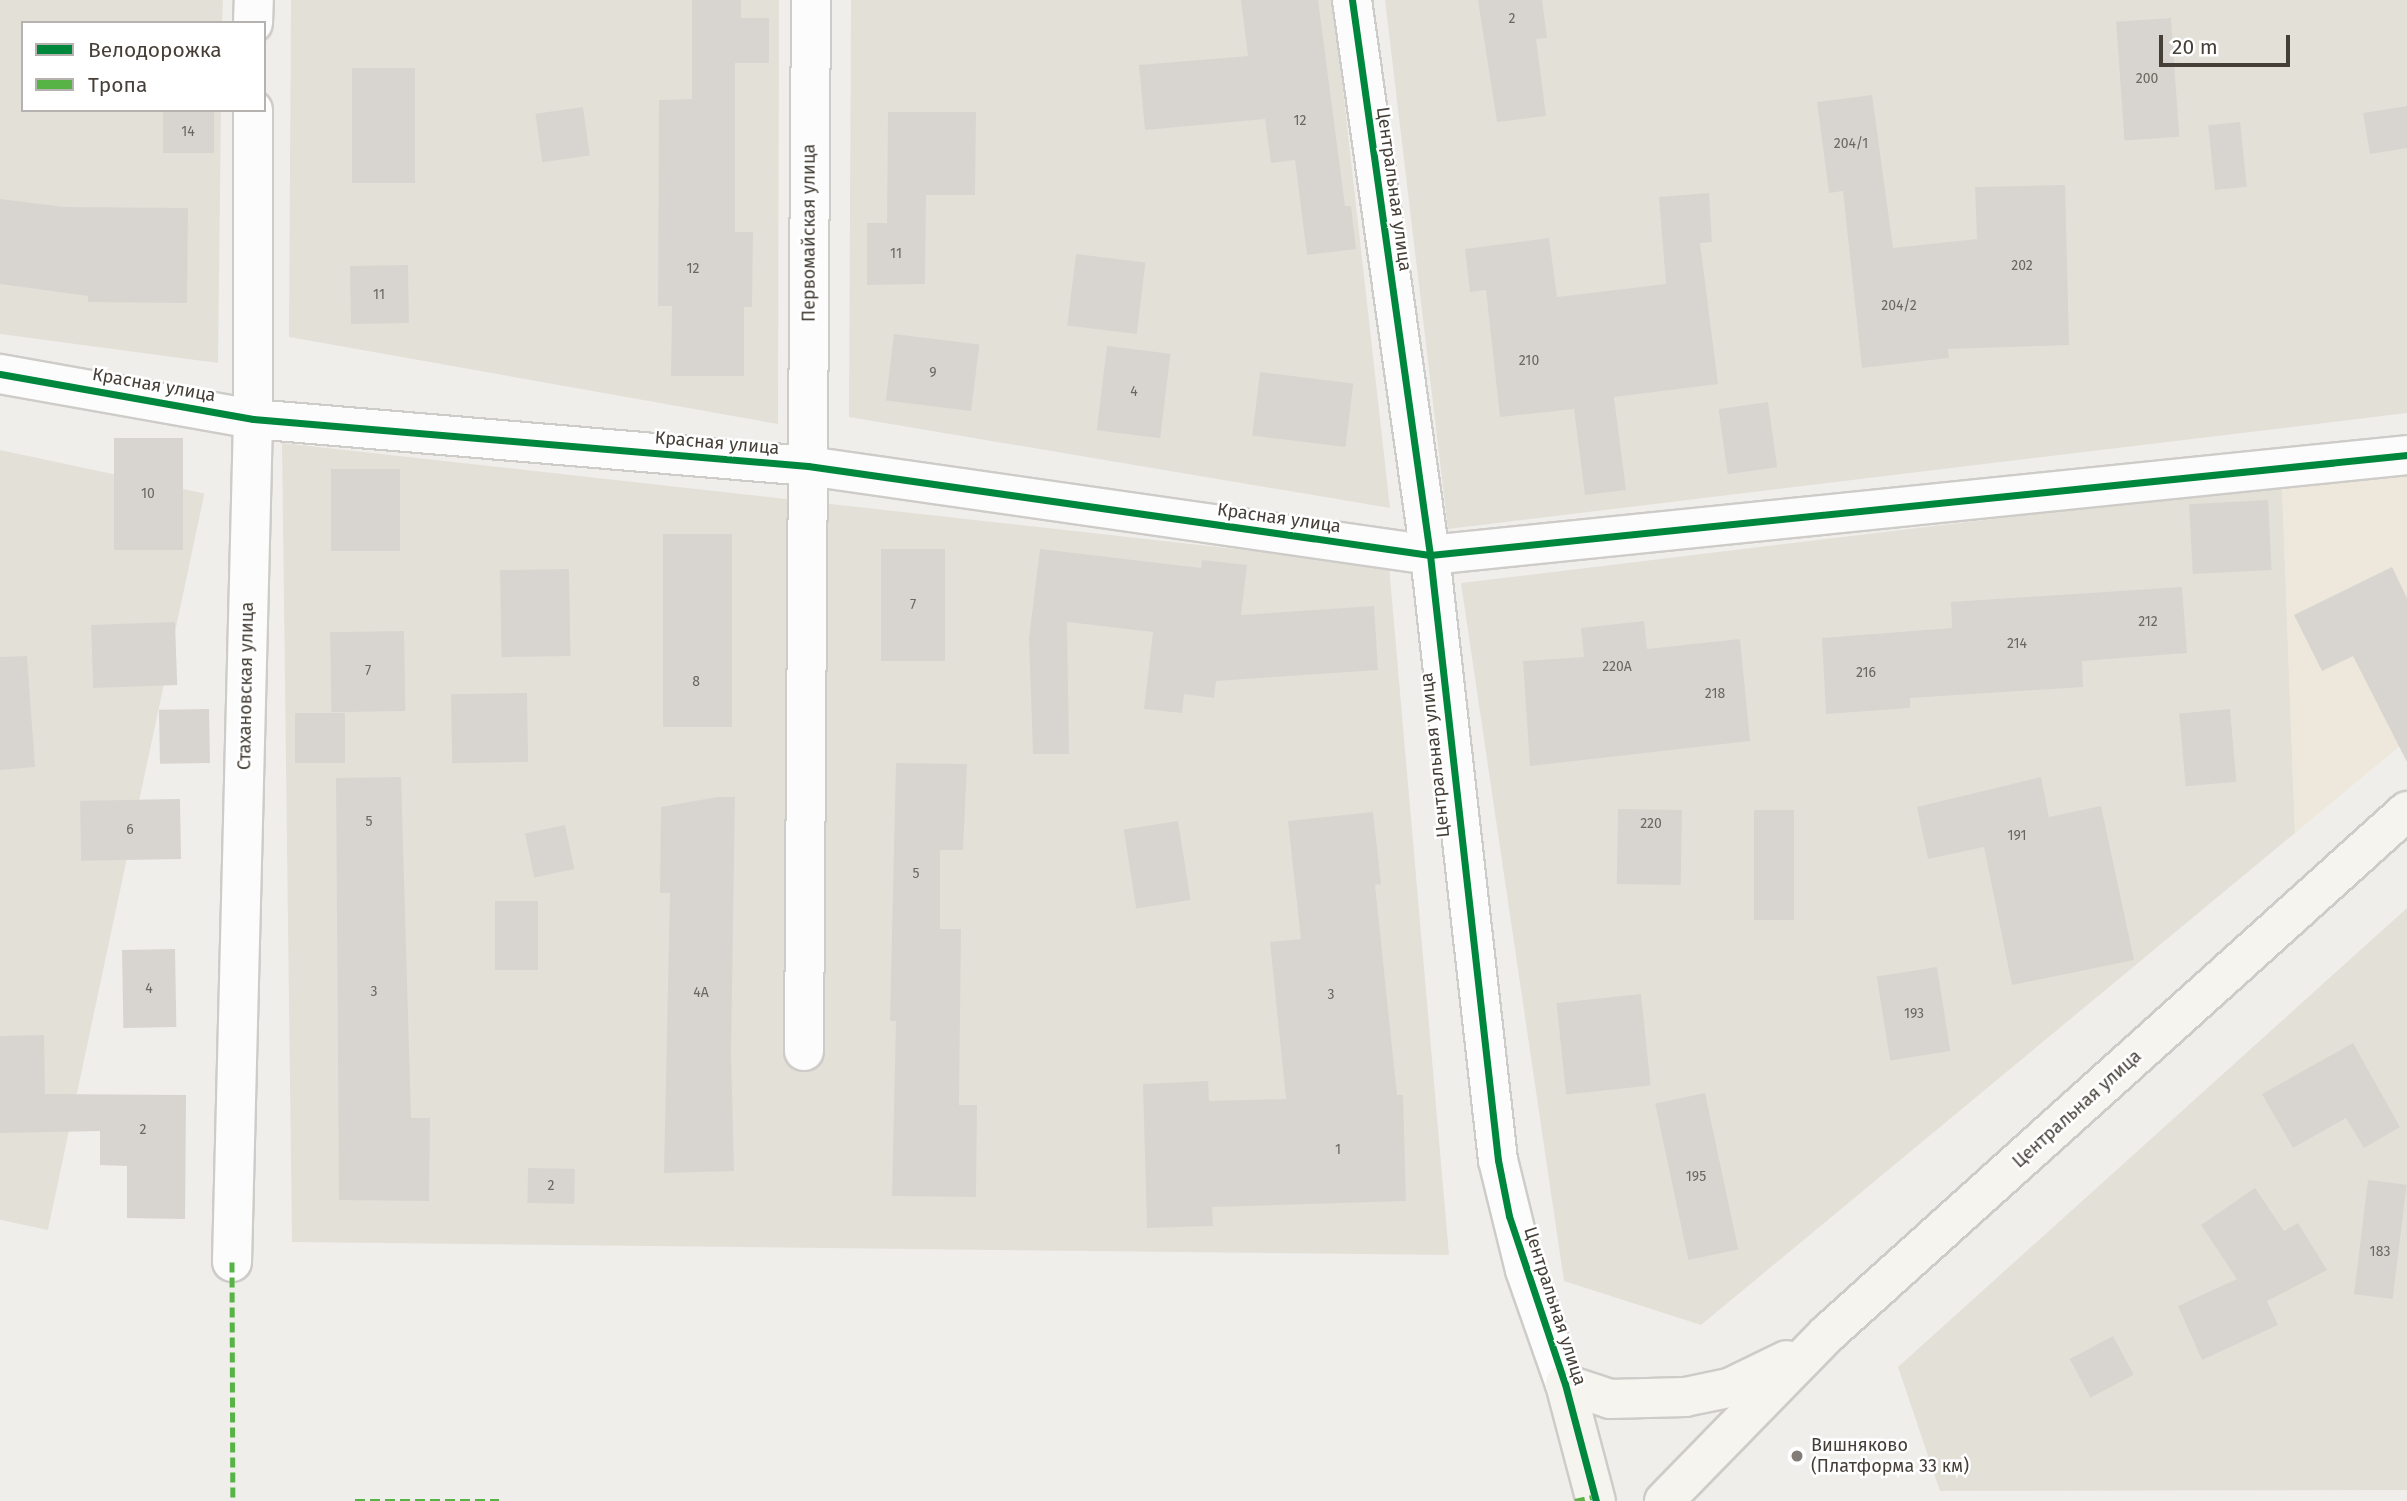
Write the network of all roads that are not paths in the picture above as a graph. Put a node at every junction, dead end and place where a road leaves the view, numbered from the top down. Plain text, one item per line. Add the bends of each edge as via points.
1 (254, 0) edge
2 (811, 0) edge
3 (1352, 0) edge
4 (253, 21) edge
5 (253, 112) edge
6 (0, 374) edge
7 (253, 419) junction
8 (2407, 455) edge
9 (808, 466) junction
10 (1430, 555) junction
11 (2407, 811) edge
12 (804, 1051) dead end
13 (232, 1262) dead end
14 (1827, 1334) junction
15 (1565, 1384) junction
16 (1594, 1499) edge
17 (1664, 1501) edge

1 - 4 street
2 - 9 street, Первомайская улица
3 - 10 street, Центральная улица
5 - 7 street, Стахановская улица
6 - 7 street, Красная улица
7 - 9 street, Красная улица
7 - 13 street, Стахановская улица
8 - 10 street, Красная улица
9 - 10 street, Красная улица
9 - 12 street, Первомайская улица
10 - 15 street, Центральная улица via 1498,1160 1525,1270
11 - 14 street, Центральная улица
14 - 15 street via 1766,1373 1729,1388 1685,1397 1610,1399
14 - 17 street, Центральная улица
15 - 16 street, Центральная улица

